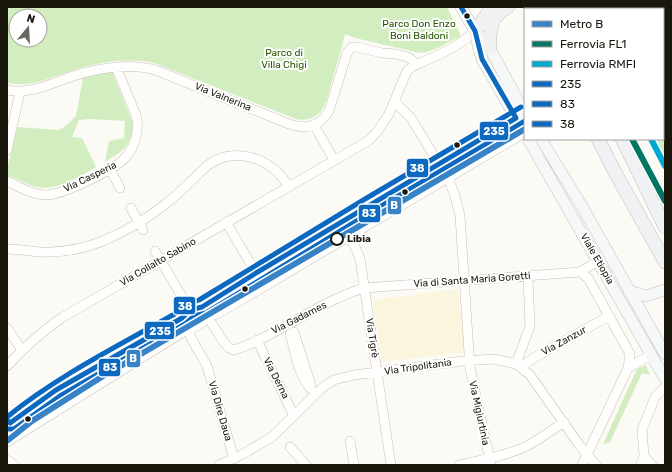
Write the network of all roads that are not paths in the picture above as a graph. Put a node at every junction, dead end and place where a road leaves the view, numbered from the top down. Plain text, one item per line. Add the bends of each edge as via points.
1 (461, 7) edge
2 (492, 7) edge
3 (508, 7) edge
4 (475, 31) junction
5 (490, 49) junction
6 (417, 64) junction
7 (116, 67) junction
8 (7, 90) edge
9 (20, 92) junction
10 (395, 102) junction
11 (523, 114) edge
12 (524, 124) edge
13 (314, 125) junction
14 (493, 132) junction
15 (524, 135) edge
16 (528, 140) edge
17 (542, 140) edge
18 (598, 140) edge
19 (608, 140) edge
20 (622, 140) edge
21 (502, 146) junction
22 (7, 150) edge
23 (334, 160) junction
24 (439, 164) junction
25 (110, 169) junction
26 (448, 178) junction
27 (7, 181) edge
28 (289, 186) junction
29 (120, 188) dead end
30 (131, 208) dead end
31 (583, 208) junction
32 (572, 215) junction
33 (347, 219) junction
34 (226, 222) junction
35 (141, 226) junction
36 (334, 226) junction
37 (665, 227) edge
38 (352, 235) junction
39 (665, 246) edge
40 (7, 249) edge
41 (155, 251) dead end
42 (160, 260) junction
43 (598, 261) junction
44 (665, 262) edge
45 (580, 272) junction
46 (256, 273) junction
47 (528, 277) junction
48 (464, 280) junction
49 (364, 288) junction
50 (629, 291) junction
51 (661, 292) edge
52 (202, 307) junction
53 (190, 310) junction
54 (609, 316) junction
55 (207, 317) junction
56 (182, 318) junction
57 (7, 328) edge
58 (188, 328) junction
59 (290, 328) junction
60 (257, 340) junction
61 (22, 350) junction
62 (665, 354) edge
63 (652, 355) junction
64 (470, 360) junction
65 (518, 365) junction
66 (7, 366) edge
67 (628, 368) junction
68 (377, 373) junction
69 (665, 379) edge
70 (665, 387) edge
71 (294, 416) junction
72 (564, 422) junction
73 (8, 423) edge
74 (350, 441) dead end
75 (7, 442) edge
76 (290, 447) dead end
77 (587, 454) junction
78 (644, 456) junction
79 (234, 459) junction
80 (7, 460) edge
81 (490, 461) edge
82 (14, 465) edge
83 (219, 465) edge
84 (306, 465) edge
85 (354, 465) edge
86 (391, 465) edge
87 (459, 465) edge
88 (582, 465) edge
89 (596, 465) edge
90 (641, 465) edge
91 (652, 465) edge

1 - 4 main road
2 - 4 highway
3 - 5 highway via 499,12 494,19
4 - 5 main road
4 - 6 street via 458,44
4 - 11 main road via 482,59
5 - 11 main road
6 - 10 street, Via Collalto Sabino via 406,73
6 - 13 street via 406,56 390,52 382,53 356,47 350,49 329,111
7 - 9 street, Via Valnerina
7 - 13 street, Via Valnerina via 154,69 289,124 301,127
7 - 25 street, Via Casperia via 136,116 138,128 127,155
8 - 9 street, Via Valnerina
9 - 22 street
10 - 23 street, Via Collalto Sabino via 374,135
10 - 24 street via 411,118
11 - 12 main road, Viale Etiopia
11 - 14 street
13 - 23 street
14 - 21 street via 503,138
14 - 24 street
15 - 21 street
16 - 32 main road, Viale Etiopia
17 - 31 main road, Viale Etiopia
18 - 44 highway
19 - 39 highway
20 - 37 highway
21 - 26 street
23 - 28 street, Via Collalto Sabino
24 - 33 street
25 - 27 street, Via Casperia via 62,192 49,194 32,192
25 - 29 street
26 - 38 street
26 - 48 street, Via Migiurtinia via 456,196 460,216
28 - 34 street, Via Collalto Sabino
28 - 35 street via 276,170 258,160 245,156 226,156 209,164
30 - 35 street
31 - 32 street
31 - 50 main road, Viale Etiopia
32 - 43 main road, Viale Etiopia
33 - 36 street
33 - 38 street, Via Tigrè via 347,228
34 - 42 street, Via Collalto Sabino
34 - 46 street
35 - 40 street via 73,250 46,252
36 - 38 street
36 - 46 street
38 - 49 street, Via Tigrè
38 - 55 street via 231,306
41 - 42 street
42 - 53 street
42 - 61 street, Via Collalto Sabino via 59,320
43 - 45 street
43 - 63 main road, Viale Etiopia
45 - 47 street, Via di Santa Maria Goretti
45 - 54 street via 588,278
46 - 52 street
47 - 48 street, Via di Santa Maria Goretti
47 - 65 street via 530,326
48 - 49 street, Via di Santa Maria Goretti
48 - 64 street, Via Migiurtinia
49 - 59 street, Via Gadames via 336,300
49 - 68 street, Via Tigrè
50 - 51 main road via 646,296
50 - 62 main road, Viale Etiopia
52 - 53 street
52 - 55 street via 207,311
53 - 56 street
54 - 65 street, Via Zanzur
54 - 67 street via 629,351
55 - 58 street via 201,324
55 - 60 street, Via Gadames via 231,350
56 - 58 street via 182,324
56 - 73 street via 56,390
57 - 61 street
58 - 75 street
58 - 79 street, Via Dire Daua via 206,363
59 - 59 street via 304,379 311,389
59 - 60 street, Via Gadames
60 - 71 street, Via Derna
61 - 66 street, Via Collalto Sabino
63 - 67 street
63 - 69 main road, Viale Etiopia
64 - 65 street, Via Tripolitania via 494,359
64 - 68 street, Via Tripolitania
64 - 81 street, Via Migiurtinia
65 - 72 street via 534,379
67 - 77 street
68 - 71 street, Via Tripolitania via 334,380 323,387
68 - 86 street, Via Tigrè
70 - 78 street via 656,397 642,430
71 - 79 street, Via Tripolitania via 272,437
72 - 77 street
72 - 81 street via 528,445
73 - 75 street via 10,430
74 - 85 street
76 - 84 street
77 - 88 street
77 - 89 street
78 - 90 street
78 - 91 street
79 - 83 street, Via Tripolitania
80 - 82 street
81 - 87 street

